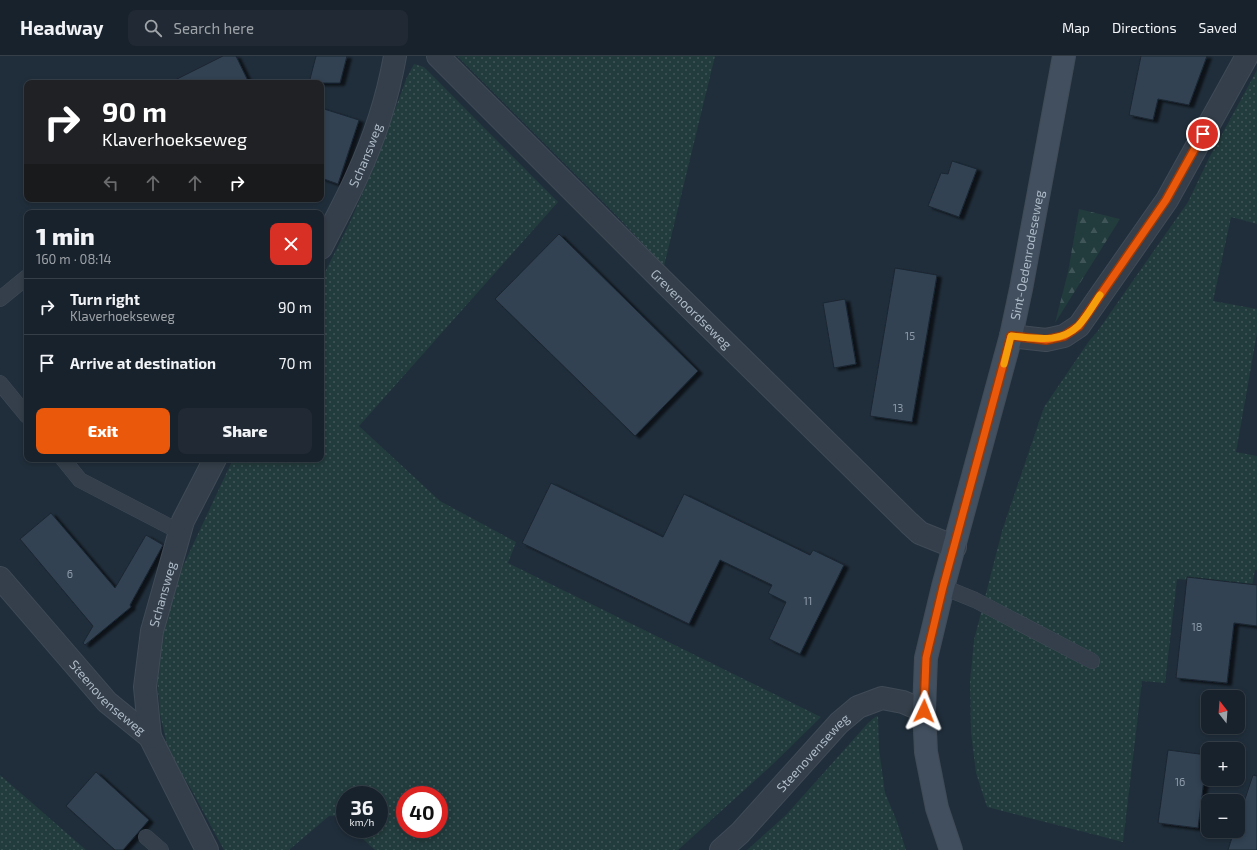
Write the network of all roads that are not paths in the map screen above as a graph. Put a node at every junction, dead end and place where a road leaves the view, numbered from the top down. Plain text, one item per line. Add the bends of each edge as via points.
1 (395, 56) edge
2 (438, 56) edge
3 (1064, 56) edge
4 (1247, 56) edge
5 (324, 242) edge
6 (24, 279) edge
7 (0, 299) edge
8 (1011, 336) junction
9 (0, 383) edge
10 (24, 412) edge
11 (65, 462) edge
12 (213, 462) edge
13 (180, 532) junction
14 (955, 547) junction
15 (0, 578) edge
16 (943, 587) junction
17 (1092, 661) dead end
18 (924, 711) junction
19 (150, 737) junction
20 (146, 837) dead end
21 (161, 850) edge
22 (207, 850) edge
23 (721, 850) edge
24 (951, 850) edge

1 - 5 street, Schansweg via 378,123 358,175
2 - 14 street, Grevenoordseweg via 909,523 920,533
3 - 8 street, Sint-Oedenrodeseweg
4 - 8 street via 1166,200 1079,326 1064,336 1046,340
6 - 7 lane
8 - 14 street, Sint-Oedenrodeseweg
9 - 10 lane
11 - 13 lane via 80,480
12 - 13 street, Schansweg via 183,521
13 - 19 street, Schansweg via 152,631 145,688
14 - 16 street, Sint-Oedenrodeseweg
15 - 19 street, Steenovenseweg via 107,702
16 - 17 lane via 975,600
16 - 18 street, Sint-Oedenrodeseweg via 926,658
18 - 23 street, Steenovenseweg via 903,702 882,698 858,707 839,723 740,833
18 - 24 street, Sint-Oedenrodeseweg via 926,752 937,808
19 - 22 street, Steenovenseweg
20 - 21 lane

